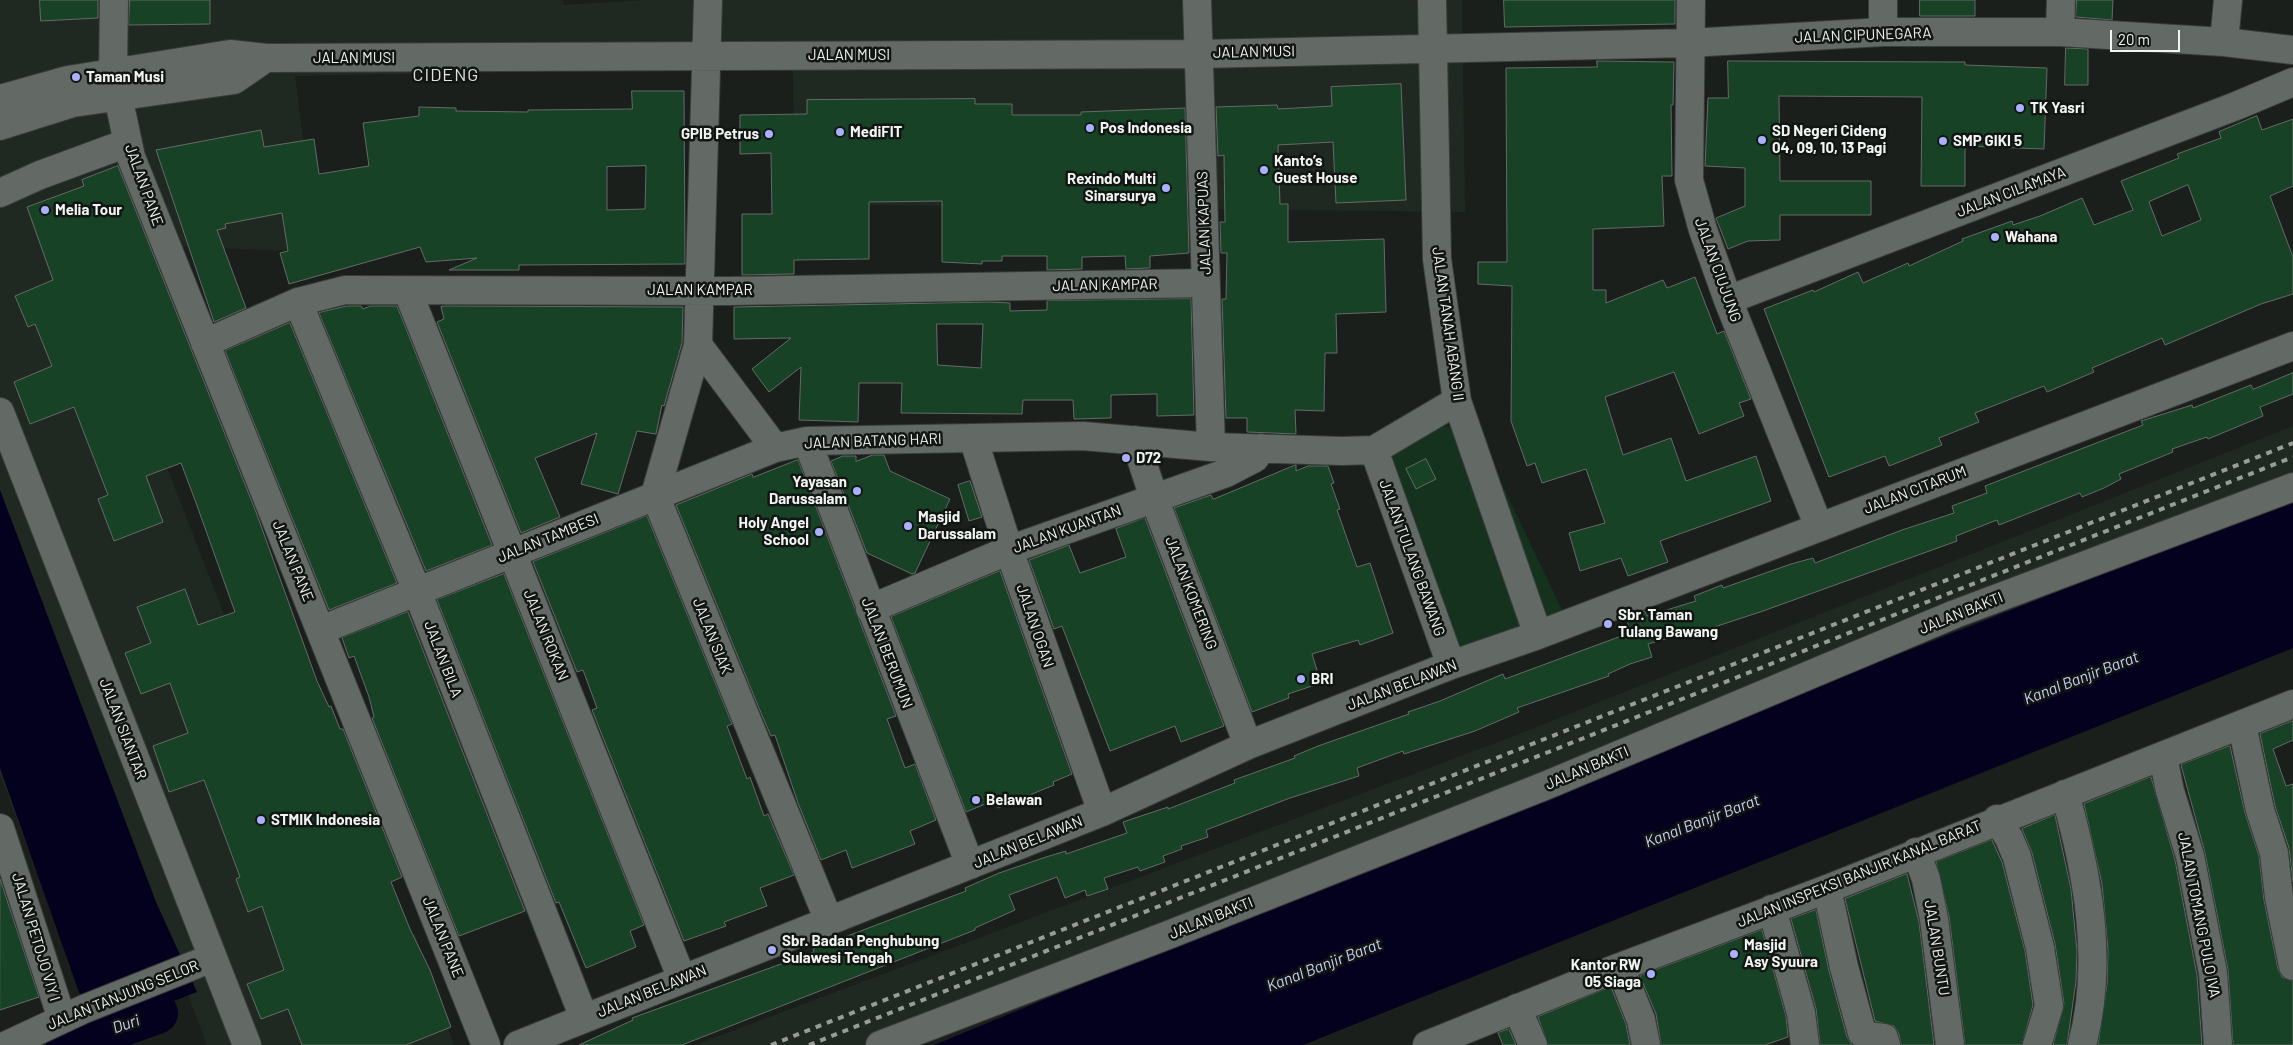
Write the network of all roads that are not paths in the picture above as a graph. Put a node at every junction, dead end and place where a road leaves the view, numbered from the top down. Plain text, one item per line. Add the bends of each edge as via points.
1 (114, 0) edge
2 (708, 0) edge
3 (1197, 0) edge
4 (1432, 0) edge
5 (1691, 0) edge
6 (1883, 0) edge
7 (2061, 0) edge
8 (2228, 0) edge
9 (1883, 32) junction
10 (2060, 32) junction
11 (2224, 42) junction
12 (1689, 43) junction
13 (1433, 48) junction
14 (2293, 50) edge
15 (1200, 54) junction
16 (707, 65) junction
17 (2293, 82) edge
18 (115, 84) junction
19 (0, 99) edge
20 (0, 126) edge
21 (127, 143) junction
22 (0, 193) edge
23 (1206, 283) junction
24 (700, 289) junction
25 (408, 292) junction
26 (1728, 300) junction
27 (298, 302) junction
28 (205, 344) junction
29 (698, 345) junction
30 (2293, 346) edge
31 (1457, 401) junction
32 (0, 412) edge
33 (973, 438) junction
34 (1135, 440) junction
35 (807, 441) junction
36 (1211, 446) junction
37 (775, 448) junction
38 (1260, 448) junction
39 (1374, 450) junction
40 (2293, 487) edge
41 (655, 495) junction
42 (1154, 498) junction
43 (1819, 527) junction
44 (1009, 550) junction
45 (513, 552) junction
46 (417, 591) junction
47 (870, 609) junction
48 (321, 630) junction
49 (1538, 636) junction
50 (1451, 665) junction
51 (2293, 704) edge
52 (2242, 725) junction
53 (1248, 745) junction
54 (2163, 757) junction
55 (2065, 794) junction
56 (1102, 812) junction
57 (1998, 819) junction
58 (0, 828) edge
59 (1916, 852) junction
60 (970, 865) junction
61 (8, 877) edge
62 (2285, 881) edge
63 (1827, 888) junction
64 (1772, 909) junction
65 (829, 921) junction
66 (207, 960) junction
67 (2293, 966) edge
68 (1620, 967) junction
69 (682, 980) junction
70 (1517, 1008) junction
71 (73, 1014) junction
72 (584, 1018) junction
73 (1433, 1044) edge
74 (7, 1045) edge
75 (247, 1045) edge
76 (486, 1045) edge
77 (518, 1045) edge
78 (880, 1045) edge
79 (1533, 1045) edge
80 (1646, 1045) edge
81 (1805, 1045) edge
82 (1886, 1045) edge
83 (1950, 1045) edge
84 (2036, 1045) edge
85 (2082, 1045) edge
86 (2218, 1045) edge

1 - 18 street, JALAN PANE
2 - 16 street
3 - 15 street, JALAN KAPUAS
4 - 13 street, JALAN TANAH ABANG II
5 - 12 street, JALAN CIUJUNG
6 - 9 street
7 - 10 street
8 - 11 street
9 - 10 street, JALAN CIPUNEGARA
9 - 12 street, JALAN CIPUNEGARA
10 - 11 street, JALAN CIPUNEGARA
11 - 14 street, JALAN CIPUNEGARA
12 - 13 street, JALAN CIPUNEGARA
12 - 26 street, JALAN CIUJUNG via 1689,180 1700,223
13 - 15 street, JALAN MUSI
13 - 31 street, JALAN TANAH ABANG II via 1437,259
15 - 16 street, JALAN MUSI
15 - 23 street, JALAN KAPUAS
16 - 18 street, JALAN MUSI via 266,58 230,54
16 - 24 street
17 - 26 street, JALAN CILAMAYA
18 - 19 street, JALAN MUSI via 68,80
18 - 20 street, JALAN MUSI via 73,103
18 - 21 street, JALAN PANE
21 - 22 street
21 - 28 street, JALAN PANE
23 - 24 street, JALAN KAMPAR
23 - 36 street, JALAN KAPUAS
24 - 25 street, JALAN KAMPAR
24 - 29 street
25 - 27 street, JALAN KAMPAR via 345,290
25 - 45 street, JALAN ROKAN
26 - 43 street, JALAN CIUJUNG
27 - 28 street, JALAN KAMPAR
27 - 46 street, JALAN BILA
28 - 48 street, JALAN PANE
29 - 37 street
29 - 41 street
30 - 43 street, JALAN CITARUM
31 - 39 street
31 - 49 street, JALAN TANAH ABANG II
32 - 66 street, JALAN SIANTAR
33 - 34 street, JALAN BATANG HARI via 1083,436
33 - 35 street, JALAN BATANG HARI
33 - 44 street, JALAN OGAN
34 - 36 street, JALAN BATANG HARI
34 - 42 street, JALAN KOMERING
35 - 37 street, JALAN BATANG HARI
35 - 47 street, JALAN BERUMUN
36 - 38 street, JALAN BATANG HARI
37 - 41 street, JALAN TAMBESI
38 - 39 street, JALAN BATANG HARI
38 - 42 street, JALAN KUANTAN via 1255,458 1241,466
39 - 50 street, JALAN TULANG BAWANG
40 - 78 street, JALAN BAKTI via 1954,614 1547,785
41 - 45 street, JALAN TAMBESI
41 - 65 street, JALAN SIAK
42 - 44 street, JALAN KUANTAN
42 - 53 street, JALAN KOMERING
43 - 49 street, JALAN CITARUM
44 - 47 street, JALAN KUANTAN
44 - 56 street, JALAN OGAN
45 - 46 street, JALAN TAMBESI
45 - 69 street, JALAN ROKAN
46 - 48 street, JALAN TAMBESI
46 - 72 street, JALAN BILA
47 - 60 street, JALAN BERUMUN
48 - 76 street, JALAN PANE
49 - 50 street, JALAN BELAWAN
50 - 53 street, JALAN BELAWAN
51 - 52 street, JALAN INSPEKSI BANJIR KANAL BARAT
52 - 54 street, JALAN INSPEKSI BANJIR KANAL BARAT
52 - 62 street via 2260,810
53 - 56 street, JALAN BELAWAN
54 - 55 street, JALAN INSPEKSI BANJIR KANAL BARAT
54 - 86 street, JALAN TOMANG PULO IVA via 2190,856 2213,973
55 - 57 street, JALAN INSPEKSI BANJIR KANAL BARAT
55 - 85 street via 2084,875 2092,938 2090,1017
56 - 60 street, JALAN BELAWAN
57 - 59 street, JALAN INSPEKSI BANJIR KANAL BARAT
57 - 84 street via 2017,857 2040,948 2048,1006
58 - 61 street, JALAN PETOJO VIY I
59 - 63 street, JALAN INSPEKSI BANJIR KANAL BARAT
59 - 83 street, JALAN BUNTU via 1926,879 1934,919
60 - 65 street, JALAN BELAWAN
61 - 71 street, JALAN PETOJO VIY I
62 - 67 street
63 - 64 street, JALAN INSPEKSI BANJIR KANAL BARAT
63 - 82 street via 1862,1033 1884,1038
64 - 68 street, JALAN INSPEKSI BANJIR KANAL BARAT
64 - 81 street via 1801,1013
65 - 69 street, JALAN BELAWAN
66 - 71 street, JALAN TANJUNG SELOR
66 - 75 street, JALAN SIANTAR
68 - 70 street, JALAN INSPEKSI BANJIR KANAL BARAT
68 - 80 street via 1641,1020
69 - 72 street, JALAN BELAWAN
70 - 73 street, JALAN INSPEKSI BANJIR KANAL BARAT
70 - 79 street
71 - 74 street, JALAN TANJUNG SELOR
72 - 77 street, JALAN BELAWAN

